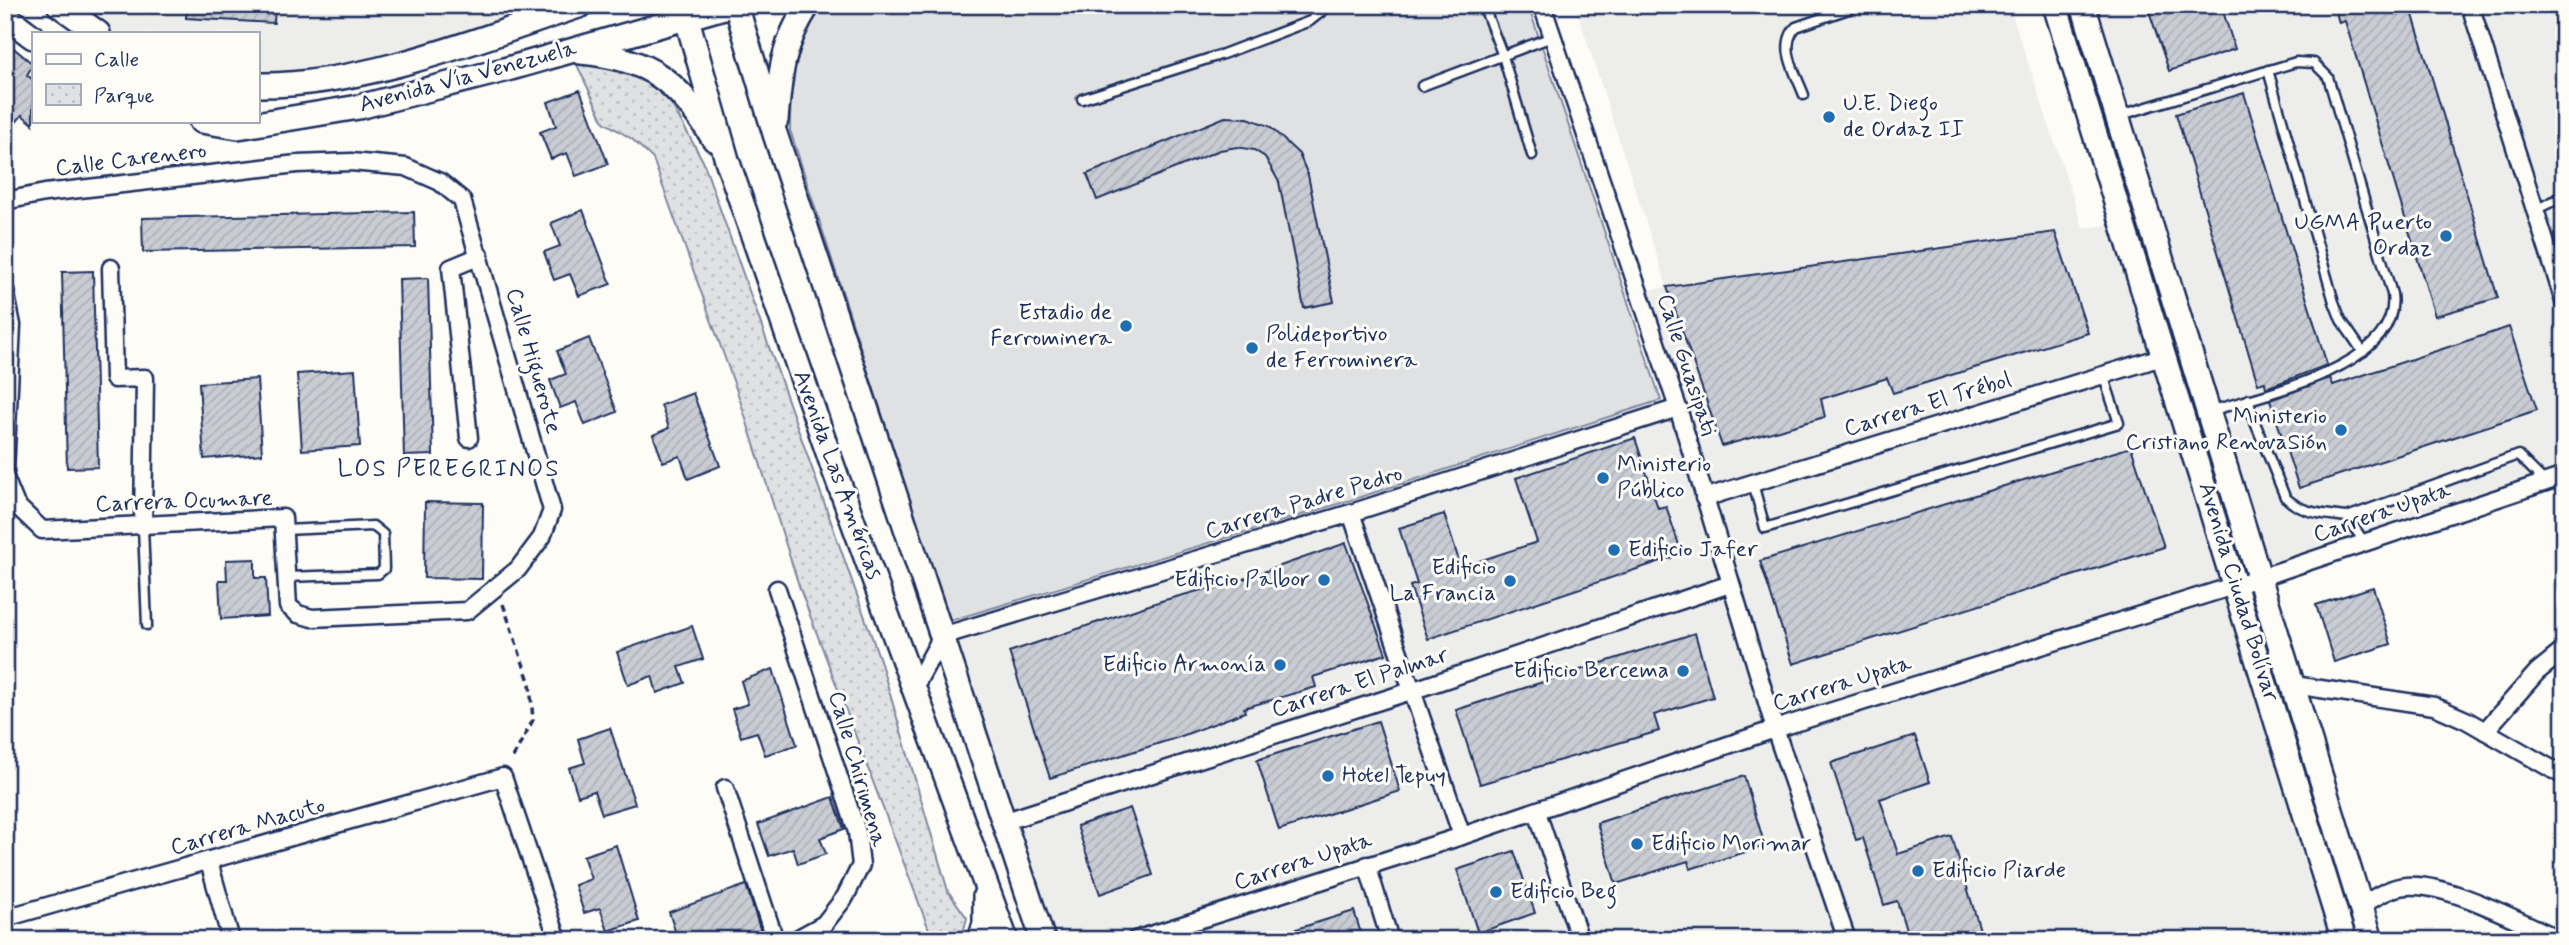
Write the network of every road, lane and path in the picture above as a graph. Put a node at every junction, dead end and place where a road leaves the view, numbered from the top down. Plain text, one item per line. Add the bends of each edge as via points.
1 (59, 5) edge
2 (731, 5) edge
3 (736, 5) edge
4 (808, 5) edge
5 (1330, 5) edge
6 (1483, 5) edge
7 (1542, 5) edge
8 (1860, 5) edge
9 (2054, 5) edge
10 (2083, 5) edge
11 (2470, 5) edge
12 (569, 8) edge
13 (685, 12) edge
14 (5, 16) edge
15 (97, 32) edge
16 (32, 36) edge
17 (1552, 37) junction
18 (567, 50) junction
19 (1503, 56) junction
20 (2268, 71) junction
21 (259, 85) edge
22 (1422, 86) dead end
23 (1804, 95) dead end
24 (1082, 99) dead end
25 (2118, 116) junction
26 (207, 122) edge
27 (775, 134) junction
28 (1532, 155) dead end
29 (727, 160) junction
30 (2564, 196) edge
31 (462, 200) joint
32 (5, 201) edge
33 (2537, 209) junction
34 (480, 256) junction
35 (111, 268) dead end
36 (5, 290) edge
37 (2564, 301) edge
38 (2363, 352) junction
39 (2165, 356) junction
40 (2103, 375) junction
41 (2249, 399) junction
42 (1678, 408) junction
43 (2210, 411) junction
44 (469, 438) dead end
45 (5, 471) edge
46 (2564, 476) edge
47 (5, 478) edge
48 (2545, 482) junction
49 (1753, 483) junction
50 (1704, 498) junction
51 (1351, 513) junction
52 (2347, 517) junction
53 (143, 527) junction
54 (284, 530) junction
55 (2365, 543) junction
56 (518, 569) joint
57 (286, 577) junction
58 (2262, 577) junction
59 (1730, 584) junction
60 (2236, 585) junction
61 (498, 589) junction
62 (777, 589) dead end
63 (147, 625) dead end
64 (942, 636) junction
65 (2564, 650) edge
66 (2294, 685) junction
67 (914, 688) junction
68 (1414, 690) junction
69 (1775, 729) junction
70 (2485, 731) junction
71 (503, 776) junction
72 (2564, 776) edge
73 (725, 788) dead end
74 (1537, 812) junction
75 (1003, 822) junction
76 (1462, 836) junction
77 (209, 862) junction
78 (1367, 865) junction
79 (985, 883) junction
80 (2361, 906) junction
81 (5, 918) edge
82 (231, 940) edge
83 (558, 940) edge
84 (775, 940) edge
85 (795, 940) edge
86 (980, 940) edge
87 (1006, 940) edge
88 (1043, 940) edge
89 (1135, 940) edge
90 (1390, 940) edge
91 (1580, 940) edge
92 (1846, 940) edge
93 (2344, 940) edge
94 (2371, 940) edge
95 (2561, 940) edge

1 - 15 street
2 - 13 street, Avenida Vía Venezuela
3 - 27 street, Avenida Las Américas
4 - 27 street via 782,58
5 - 24 lane via 1297,26
6 - 19 lane
7 - 17 street, Calle Guasipati
8 - 23 lane via 1796,27 1790,34 1787,47
9 - 39 street, Avenida Ciudad Bolívar
10 - 25 street, Avenida Ciudad Bolívar
11 - 33 street
12 - 21 street, Avenida Vía Venezuela via 470,43 326,81
13 - 18 street, Avenida Vía Venezuela
13 - 29 street, Avenida Las Américas
14 - 16 street
17 - 19 lane
17 - 42 street, Calle Guasipati
18 - 26 street, Avenida Vía Venezuela via 505,71 359,107 238,127
18 - 29 street via 624,58 648,66 670,81
19 - 22 lane
19 - 28 lane
20 - 25 lane
20 - 38 lane via 2334,302
20 - 38 lane via 2307,61 2328,77 2393,304 2384,331
25 - 43 street, Avenida Ciudad Bolívar
27 - 64 street, Avenida Las Américas
29 - 67 street, Avenida Las Américas
30 - 33 lane
31 - 32 street, Calle Carenero via 440,182 406,167 351,162 156,179
31 - 34 street, Calle Higuerote
33 - 37 street
34 - 44 street via 451,268
34 - 56 street, Calle Higuerote via 552,510 542,537
35 - 53 street via 114,379 145,378
36 - 45 street via 12,325
38 - 41 lane via 2333,371
39 - 40 street, Carrera El Trébol
39 - 60 street, Avenida Ciudad Bolívar
40 - 49 street, Carrera El Trébol
40 - 49 lane via 2119,423 1765,528
41 - 43 lane
41 - 52 lane via 2285,496 2294,506
42 - 50 street, Calle Guasipati
42 - 51 street, Carrera Padre Pedro
43 - 58 street, Avenida Ciudad Bolívar
46 - 48 street, Carrera Upata
47 - 53 street, Carrera Ocumare via 16,505 42,530
48 - 52 lane via 2518,455
48 - 55 street, Carrera Upata
49 - 50 street, Carrera El Trébol
50 - 59 street, Calle Guasipati
51 - 64 street, Carrera Padre Pedro
51 - 68 street
52 - 55 lane
53 - 54 street, Carrera Ocumare via 283,518
53 - 63 lane
54 - 57 street, Carrera Ocumare
54 - 57 lane via 373,526 383,534 384,569 378,574
55 - 58 street, Carrera Upata
56 - 61 street, Carrera Ocumare
57 - 61 street, Carrera Ocumare via 288,606 312,618 467,611
58 - 60 street, Carrera Upata
58 - 66 street, Avenida Ciudad Bolívar
59 - 68 street, Carrera El Palmar
59 - 69 street, Calle Guasipati
60 - 69 street, Carrera Upata
60 - 93 street, Avenida Ciudad Bolívar
61 - 71 path via 530,684 533,720
62 - 85 street, Calle Chirimena via 857,832 861,865 824,924
64 - 67 street
64 - 75 street, Avenida Las Américas
65 - 70 street via 2537,672
66 - 70 street via 2434,706
66 - 80 street, Avenida Ciudad Bolívar
67 - 79 street, Avenida Las Américas
68 - 75 street, Carrera El Palmar
68 - 76 street
69 - 74 street, Carrera Upata
69 - 92 street, Calle Guasipati
70 - 72 street
71 - 77 street, Carrera Macuto
71 - 83 street
73 - 84 street
74 - 76 street, Carrera Upata
74 - 91 street
75 - 88 street, Avenida Las Américas
76 - 78 street, Carrera Upata
77 - 81 street, Carrera Macuto
77 - 82 street
78 - 89 street, Carrera Upata
78 - 90 street
79 - 86 street via 985,924
79 - 87 street, Avenida Las Américas
80 - 94 street, Avenida Ciudad Bolívar
80 - 95 street via 2406,886 2434,890 2467,899

